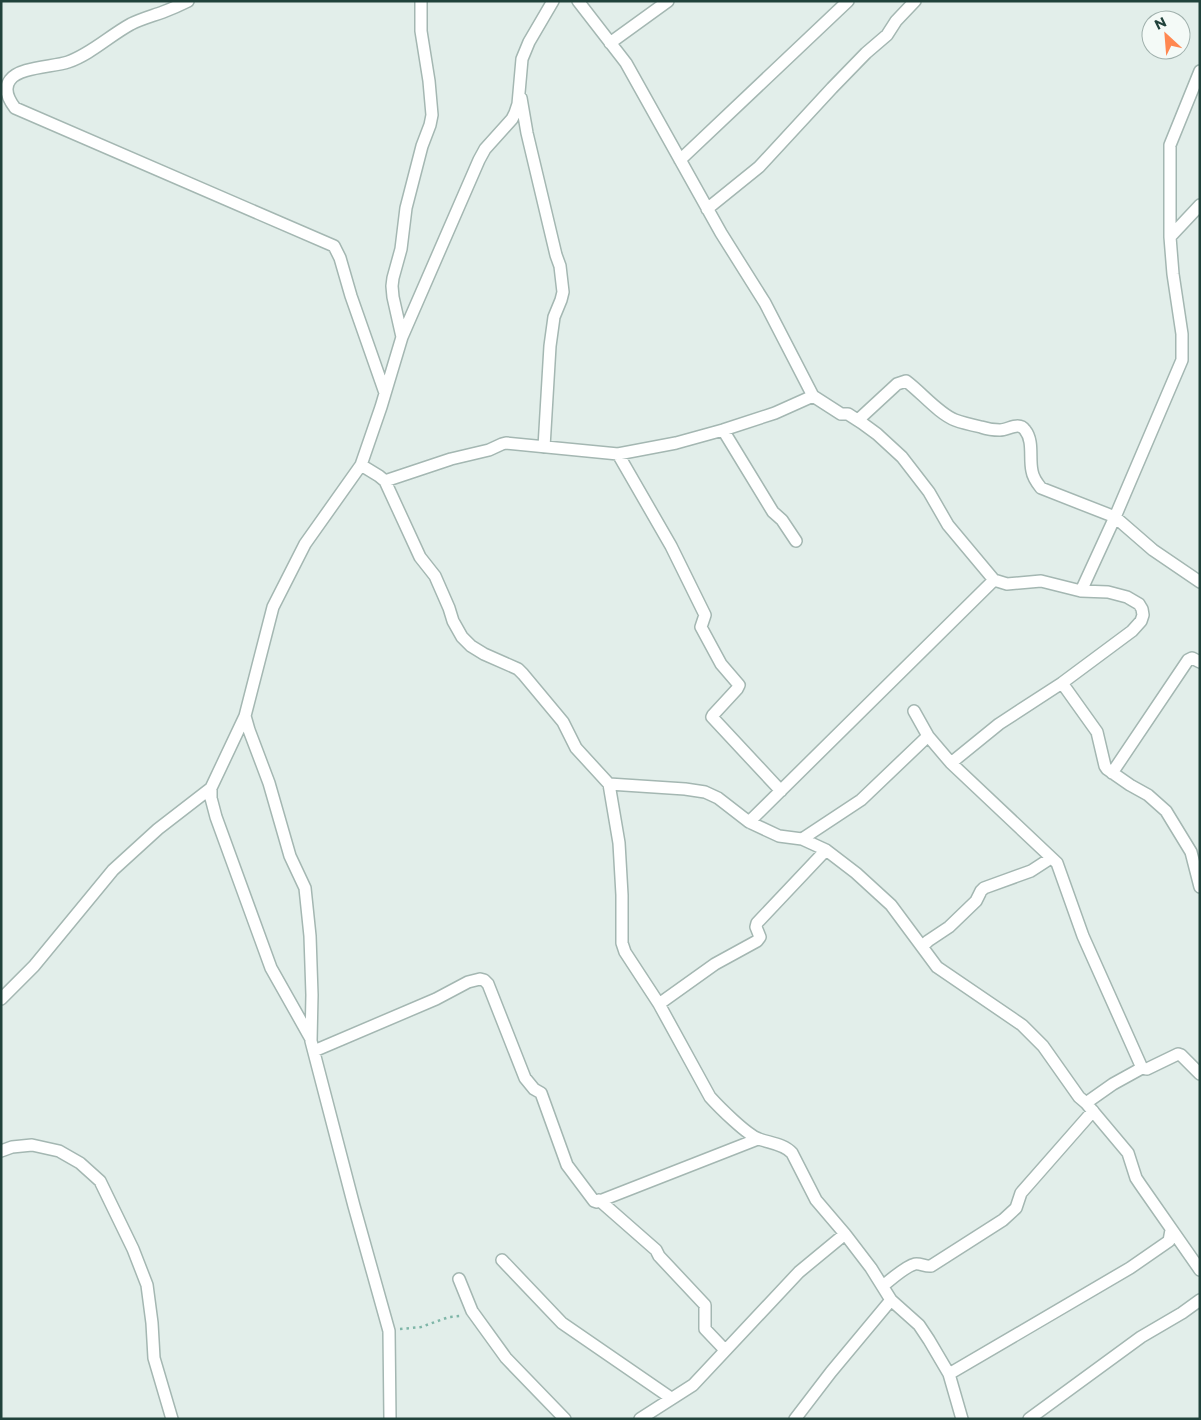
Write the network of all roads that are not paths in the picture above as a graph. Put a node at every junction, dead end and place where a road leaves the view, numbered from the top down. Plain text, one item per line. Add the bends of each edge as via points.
1 (188, 1) edge
2 (421, 1) edge
3 (553, 1) edge
4 (578, 1) edge
5 (668, 1) edge
6 (848, 1) edge
7 (913, 2) edge
8 (610, 42) junction
9 (1200, 72) edge
10 (519, 83) junction
11 (680, 160) junction
12 (1200, 205) edge
13 (707, 209) junction
14 (1170, 237) junction
15 (402, 337) junction
16 (385, 393) junction
17 (813, 396) junction
18 (858, 420) junction
19 (723, 430) junction
20 (544, 447) junction
21 (618, 454) junction
22 (361, 465) junction
23 (384, 481) junction
24 (1115, 517) junction
25 (796, 541) dead end
26 (994, 580) junction
27 (1200, 582) edge
28 (1081, 591) junction
29 (1200, 662) edge
30 (1062, 683) junction
31 (914, 711) dead end
32 (244, 716) junction
33 (928, 736) junction
34 (951, 763) junction
35 (1112, 773) junction
36 (609, 784) junction
37 (212, 788) junction
38 (781, 791) junction
39 (749, 822) junction
40 (802, 839) junction
41 (826, 850) junction
42 (1195, 856) edge
43 (1051, 858) junction
44 (1200, 887) edge
45 (923, 946) junction
46 (1, 999) edge
47 (659, 1004) junction
48 (312, 1046) junction
49 (1142, 1068) junction
50 (1200, 1074) edge
51 (1089, 1107) junction
52 (758, 1139) junction
53 (1, 1151) edge
54 (600, 1200) junction
55 (1171, 1230) junction
56 (845, 1234) junction
57 (502, 1260) dead end
58 (1200, 1270) edge
59 (459, 1279) dead end
60 (883, 1286) junction
61 (892, 1300) junction
62 (1200, 1300) edge
63 (725, 1350) junction
64 (948, 1374) junction
65 (671, 1398) junction
66 (553, 1414) edge
67 (172, 1419) edge
68 (390, 1419) edge
69 (564, 1419) edge
70 (640, 1419) edge
71 (795, 1419) edge
72 (962, 1419) edge
73 (1029, 1419) edge

1 - 16 street via 131,24 68,62 14,76 6,90 9,100 14,108 334,246
2 - 15 street via 420,31 432,115 406,208 401,249 393,278 393,297
3 - 10 street via 529,42 522,59
4 - 8 street
5 - 8 street
6 - 11 street
7 - 13 street via 887,35 758,167
8 - 11 street via 626,64
9 - 14 street via 1170,145
10 - 15 street via 515,113 479,160
10 - 20 street via 563,292 554,317 550,346
11 - 13 street
12 - 14 street
13 - 17 street via 764,303
14 - 24 street via 1182,334 1182,360
15 - 16 street
16 - 22 street
17 - 18 street via 841,414
17 - 19 street
18 - 24 street via 897,384 906,381 954,420 987,429 1021,426 1028,436 1032,471 1041,488
18 - 26 street via 902,457 929,492 948,525
19 - 21 street
19 - 25 street via 773,512
20 - 21 street
20 - 23 street via 506,443
21 - 38 street via 671,546 705,615 702,627 721,664 738,685 712,718
22 - 23 street
22 - 32 street via 305,544 273,607
23 - 36 street via 420,557 435,576 462,636 470,646 523,674 563,722 576,748
24 - 27 street via 1153,550
24 - 28 street
26 - 28 street via 1007,584 1041,581
26 - 38 street
28 - 30 street via 1108,592 1127,597 1139,604 1143,615 1132,631
29 - 35 street via 1192,658 1188,660
30 - 34 street via 999,724
30 - 35 street via 1097,732 1105,766
31 - 33 street
32 - 37 street
32 - 48 street via 269,783 290,856 305,888 310,936
33 - 34 street
33 - 40 street via 861,800
34 - 43 street
35 - 42 street via 1162,806
36 - 39 street via 705,792
36 - 47 street via 619,843 624,952
37 - 46 street via 158,829 113,870 34,966
37 - 48 street via 210,798 216,817 268,959
38 - 39 street
39 - 40 street via 779,836
40 - 41 street
41 - 45 street via 891,905
41 - 47 street via 756,923 760,937 757,941 715,964
42 - 44 street
43 - 45 street via 1031,871 984,888 976,901 949,927
43 - 49 street via 1057,863 1083,936
45 - 51 street via 937,968 1022,1025
47 - 52 street via 710,1097
48 - 54 street via 436,999 468,982 484,980 526,1078 541,1093 567,1165 592,1200
48 - 68 street via 389,1331
49 - 50 street via 1147,1069 1178,1054
49 - 51 street via 1113,1084
51 - 55 street via 1128,1153 1136,1178
51 - 60 street via 1021,1193 1016,1208 1003,1220 931,1266 915,1264
52 - 54 street
52 - 56 street via 789,1149 816,1200
53 - 67 street via 32,1145 59,1151 80,1163 100,1181 147,1285 154,1358
54 - 63 street via 656,1250 705,1305 705,1329
55 - 58 street
55 - 64 street via 1169,1241 1130,1268
56 - 60 street
56 - 63 street via 799,1272
57 - 65 street via 562,1323
59 - 66 street via 474,1316
60 - 61 street
61 - 64 street via 919,1326
61 - 71 street
62 - 73 street via 1141,1337
63 - 65 street via 693,1385
64 - 72 street
65 - 70 street
66 - 69 street

